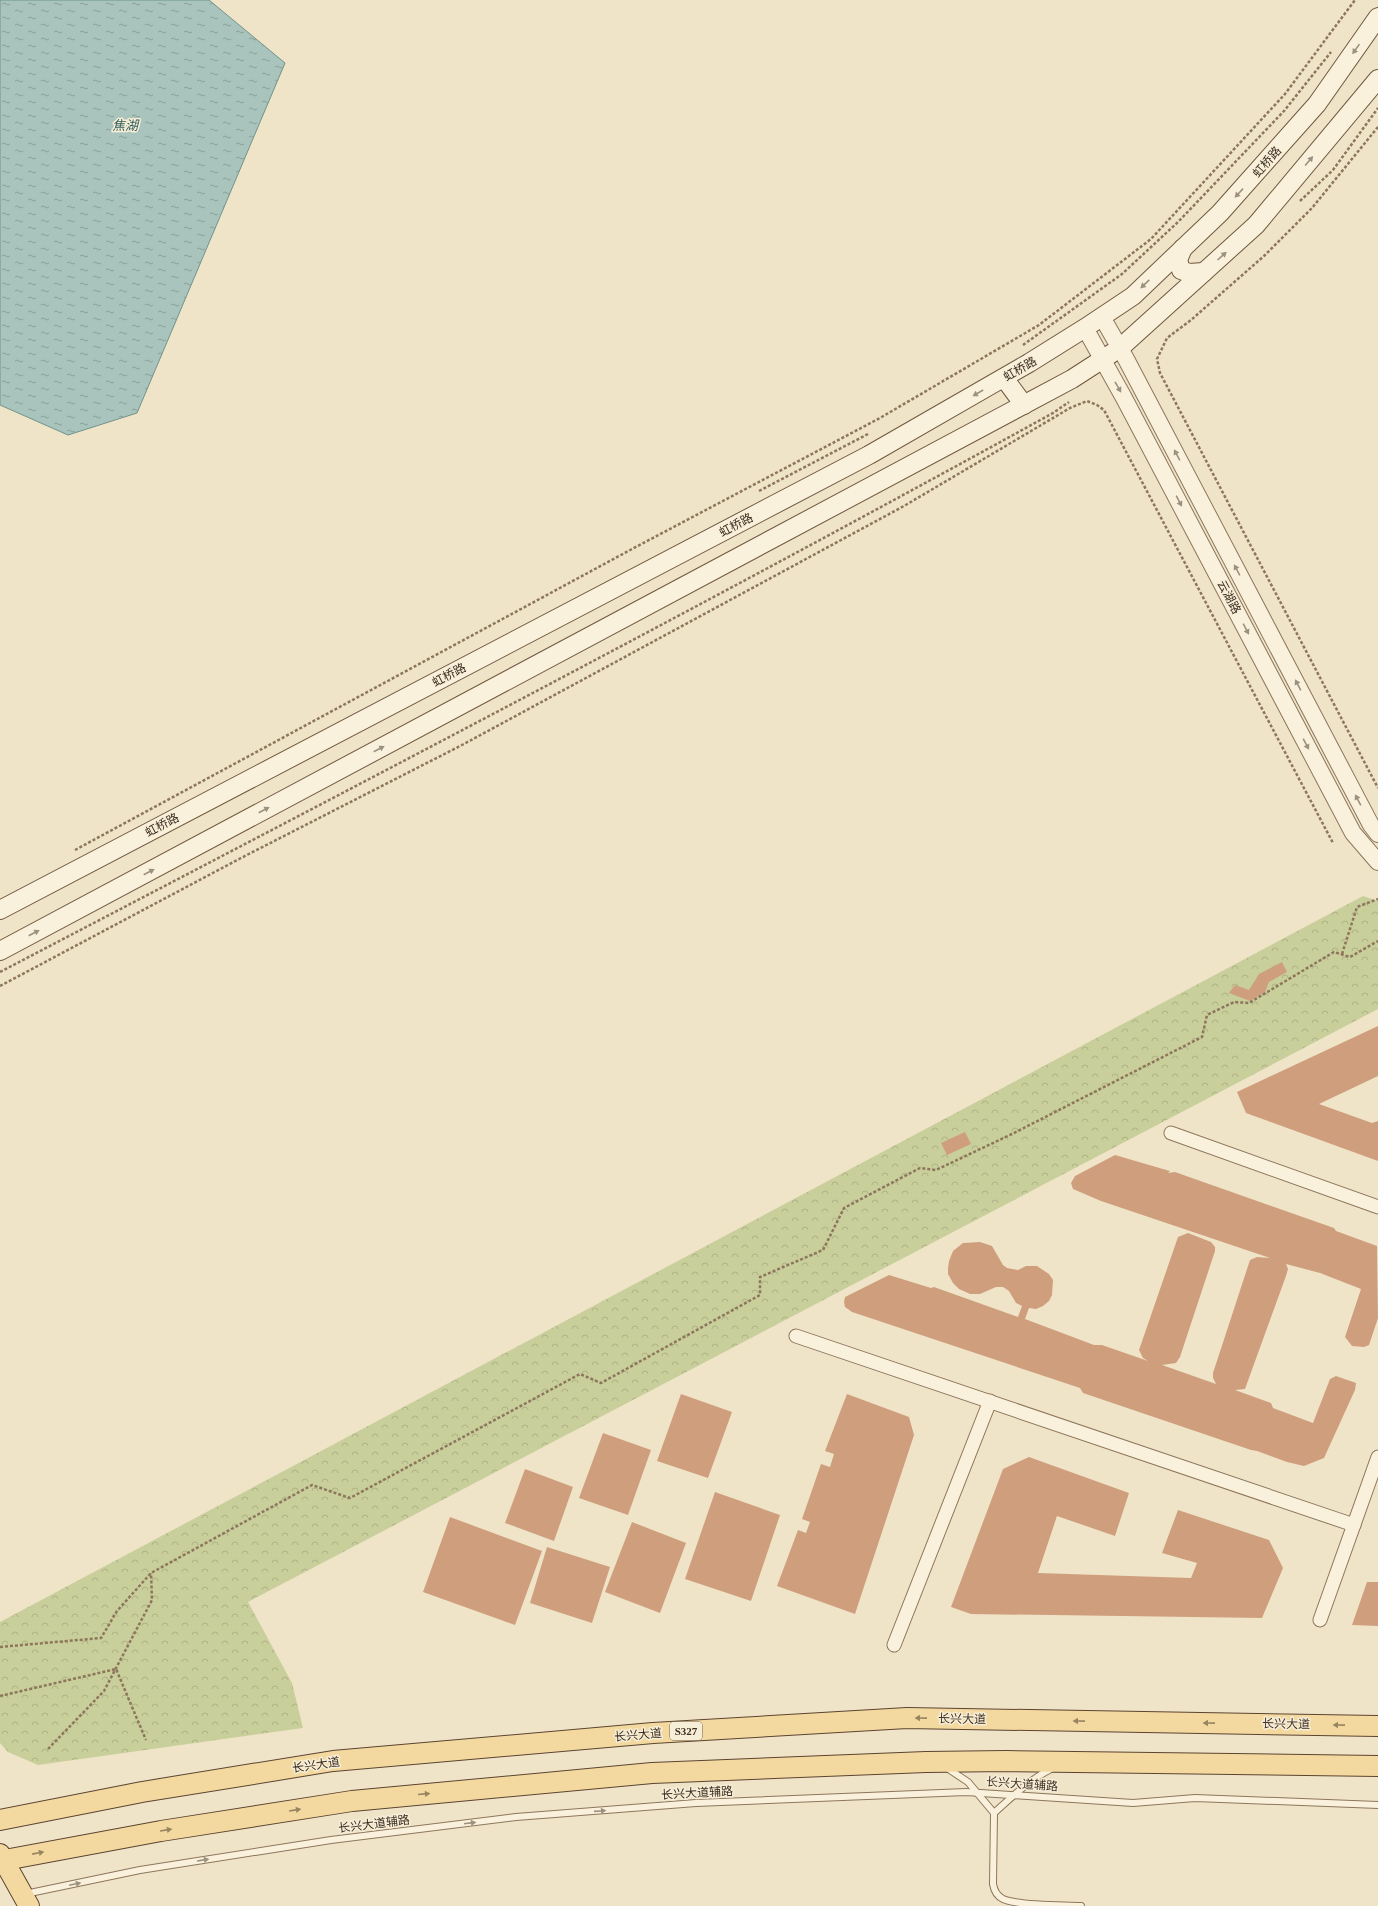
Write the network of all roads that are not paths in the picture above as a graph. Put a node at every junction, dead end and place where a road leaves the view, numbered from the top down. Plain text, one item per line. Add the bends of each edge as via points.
1 (1378, 17) edge
2 (1378, 79) edge
3 (1182, 248) junction
4 (1204, 272) junction
5 (1102, 317) junction
6 (1085, 328) junction
7 (1120, 348) junction
8 (1103, 360) junction
9 (1004, 378) junction
10 (1024, 405) junction
11 (1378, 834) edge
12 (1378, 862) edge
13 (0, 910) edge
14 (0, 951) edge
15 (1171, 1133) dead end
16 (1378, 1207) edge
17 (796, 1336) dead end
18 (990, 1402) junction
19 (1378, 1457) edge
20 (1354, 1525) junction
21 (1320, 1620) dead end
22 (894, 1645) dead end
23 (1378, 1726) edge
24 (937, 1762) junction
25 (1068, 1762) junction
26 (1378, 1766) edge
27 (978, 1793) junction
28 (1014, 1795) junction
29 (1378, 1805) edge
30 (994, 1813) junction
31 (0, 1820) edge
32 (1, 1858) edge
33 (26, 1900) edge
34 (1082, 1906) edge

1 -> 3 main road, 虹桥路 via 1317,104 1220,213
4 -> 2 main road via 1256,225
3 - 4 main road via 1178,260 1181,270 1189,273
3 -> 5 main road, 虹桥路 via 1133,296
4 - 7 main road
5 - 6 main road, 虹桥路
5 - 7 street, 云湖路
6 - 8 street, 云湖路
6 - 9 main road, 虹桥路
7 - 8 main road
11 -> 7 street, 云湖路
8 - 10 main road
8 -> 12 street, 云湖路 via 1353,833
9 - 10 main road
9 -> 13 main road, 虹桥路 via 869,456
14 -> 10 main road
15 - 16 street
17 - 18 street
18 - 20 street
18 - 22 street
19 - 20 street
20 - 21 street
23 -> 31 main road, 长兴大道 / S327 via 907,1718 653,1733 333,1761 142,1792
24 - 25 main road
24 - 27 lane via 961,1777
32 -> 24 main road via 352,1801 652,1772
25 - 26 main road
25 - 28 lane via 1042,1774
27 - 28 lane, 长兴大道辅路
27 - 30 lane
33 -> 27 lane, 长兴大道辅路 via 163,1866 331,1840 516,1817 696,1803
28 - 29 lane, 长兴大道辅路 via 1133,1803 1195,1798
28 - 30 lane
30 - 34 lane via 993,1884 999,1895 1015,1903
32 - 33 main road

